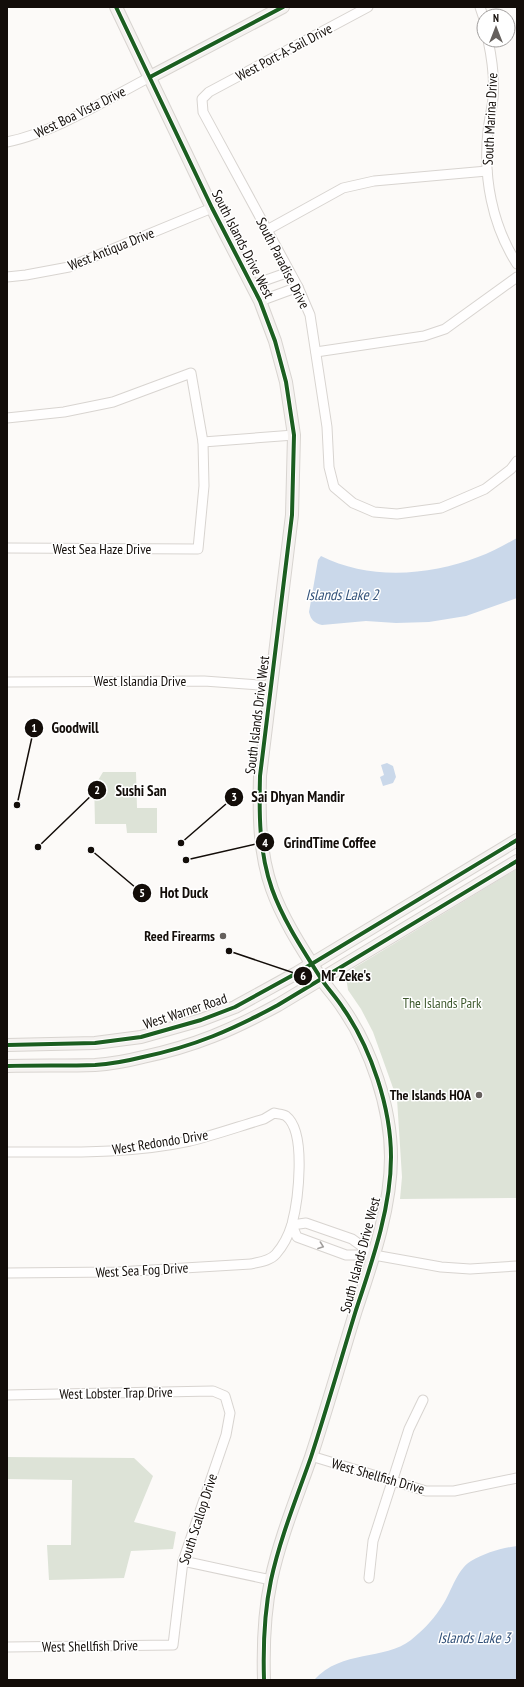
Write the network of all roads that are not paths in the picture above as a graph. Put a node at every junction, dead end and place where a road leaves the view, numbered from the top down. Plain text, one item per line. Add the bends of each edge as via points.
1 (116, 7) edge
2 (283, 7) edge
3 (368, 7) edge
4 (489, 48) edge
5 (150, 78) junction
6 (202, 99) joint
7 (7, 142) edge
8 (487, 171) junction
9 (212, 208) junction
10 (267, 230) junction
11 (517, 264) edge
12 (289, 272) junction
13 (7, 277) edge
14 (517, 277) edge
15 (252, 285) junction
16 (298, 287) junction
17 (260, 301) junction
18 (316, 352) junction
19 (7, 418) edge
20 (294, 435) junction
21 (202, 442) junction
22 (517, 461) edge
23 (7, 548) edge
24 (7, 682) edge
25 (272, 686) junction
26 (517, 840) edge
27 (517, 861) edge
28 (312, 964) junction
29 (321, 978) junction
30 (78, 1044) junction
31 (7, 1046) edge
32 (79, 1065) junction
33 (7, 1066) edge
34 (7, 1152) edge
35 (292, 1225) junction
36 (374, 1255) junction
37 (517, 1266) edge
38 (7, 1273) edge
39 (7, 1395) edge
40 (225, 1396) joint
41 (423, 1400) dead end
42 (311, 1456) junction
43 (517, 1478) edge
44 (391, 1481) junction
45 (183, 1561) junction
46 (369, 1578) dead end
47 (271, 1580) junction
48 (173, 1644) joint
49 (7, 1647) edge
50 (264, 1680) edge

1 - 5 street, South Islands Drive West
2 - 5 street
3 - 6 street, West Port-A-Sail Drive via 209,92
4 - 8 street, South Marina Drive via 493,68 493,97 488,132
5 - 7 street, West Boa Vista Drive via 78,115 25,138
5 - 9 street, South Islands Drive West
6 - 10 street, South Paradise Drive via 203,112
8 - 10 street via 374,181 343,188
8 - 11 street, South Marina Drive via 494,216 506,248
9 - 13 street, West Antiqua Drive via 69,267
9 - 15 street, South Islands Drive West
10 - 12 street, South Paradise Drive
12 - 15 street
12 - 16 street, South Paradise Drive
14 - 18 street via 445,329 424,336
15 - 17 street, South Islands Drive West
16 - 17 street
16 - 18 street, South Paradise Drive via 310,315
17 - 20 street, South Islands Drive West via 275,341 286,382
18 - 22 street, South Paradise Drive via 327,427 329,467 334,487 353,503 374,512 397,514 440,508 485,489 511,469
19 - 21 street via 64,412 114,402 191,372
20 - 21 street
20 - 25 street, South Islands Drive West via 292,515
21 - 23 street, West Sea Haze Drive via 204,486 198,549
24 - 25 street, West Islandia Drive via 204,681
25 - 28 street, South Islands Drive West via 260,776 259,812 263,857 273,890
26 - 28 street, West Warner Road
27 - 29 street
28 - 29 street, South Islands Drive West
28 - 30 street, West Warner Road via 235,1007 201,1020 141,1037
29 - 32 street via 247,1022 209,1039 177,1050 131,1060
29 - 36 street, South Islands Drive West via 344,1009 366,1048 387,1117 391,1157 388,1195
30 - 31 street, West Warner Road
30 - 32 street
32 - 33 street
34 - 35 street, West Redondo Drive via 105,1152 148,1148 190,1140 264,1119 274,1113 285,1116 296,1134 299,1153 298,1189
35 - 36 street via 306,1223 352,1239
35 -> 36 street via 298,1237 346,1254
35 - 38 street, West Sea Fog Drive via 275,1255 251,1264 117,1272
36 - 37 street via 441,1267 470,1269
36 - 42 street, South Islands Drive West
39 - 40 street, West Lobster Trap Drive via 213,1391
40 - 45 street, South Scallop Drive via 230,1413 226,1435
41 - 44 street via 409,1429
42 - 44 street, West Shellfish Drive
42 - 47 street, South Islands Drive West via 284,1533
43 - 44 street, West Shellfish Drive via 454,1491 426,1491
44 - 46 street via 372,1541
45 - 47 street
45 - 48 street, South Scallop Drive
47 - 50 street, South Islands Drive West via 264,1625
48 - 49 street, West Shellfish Drive

